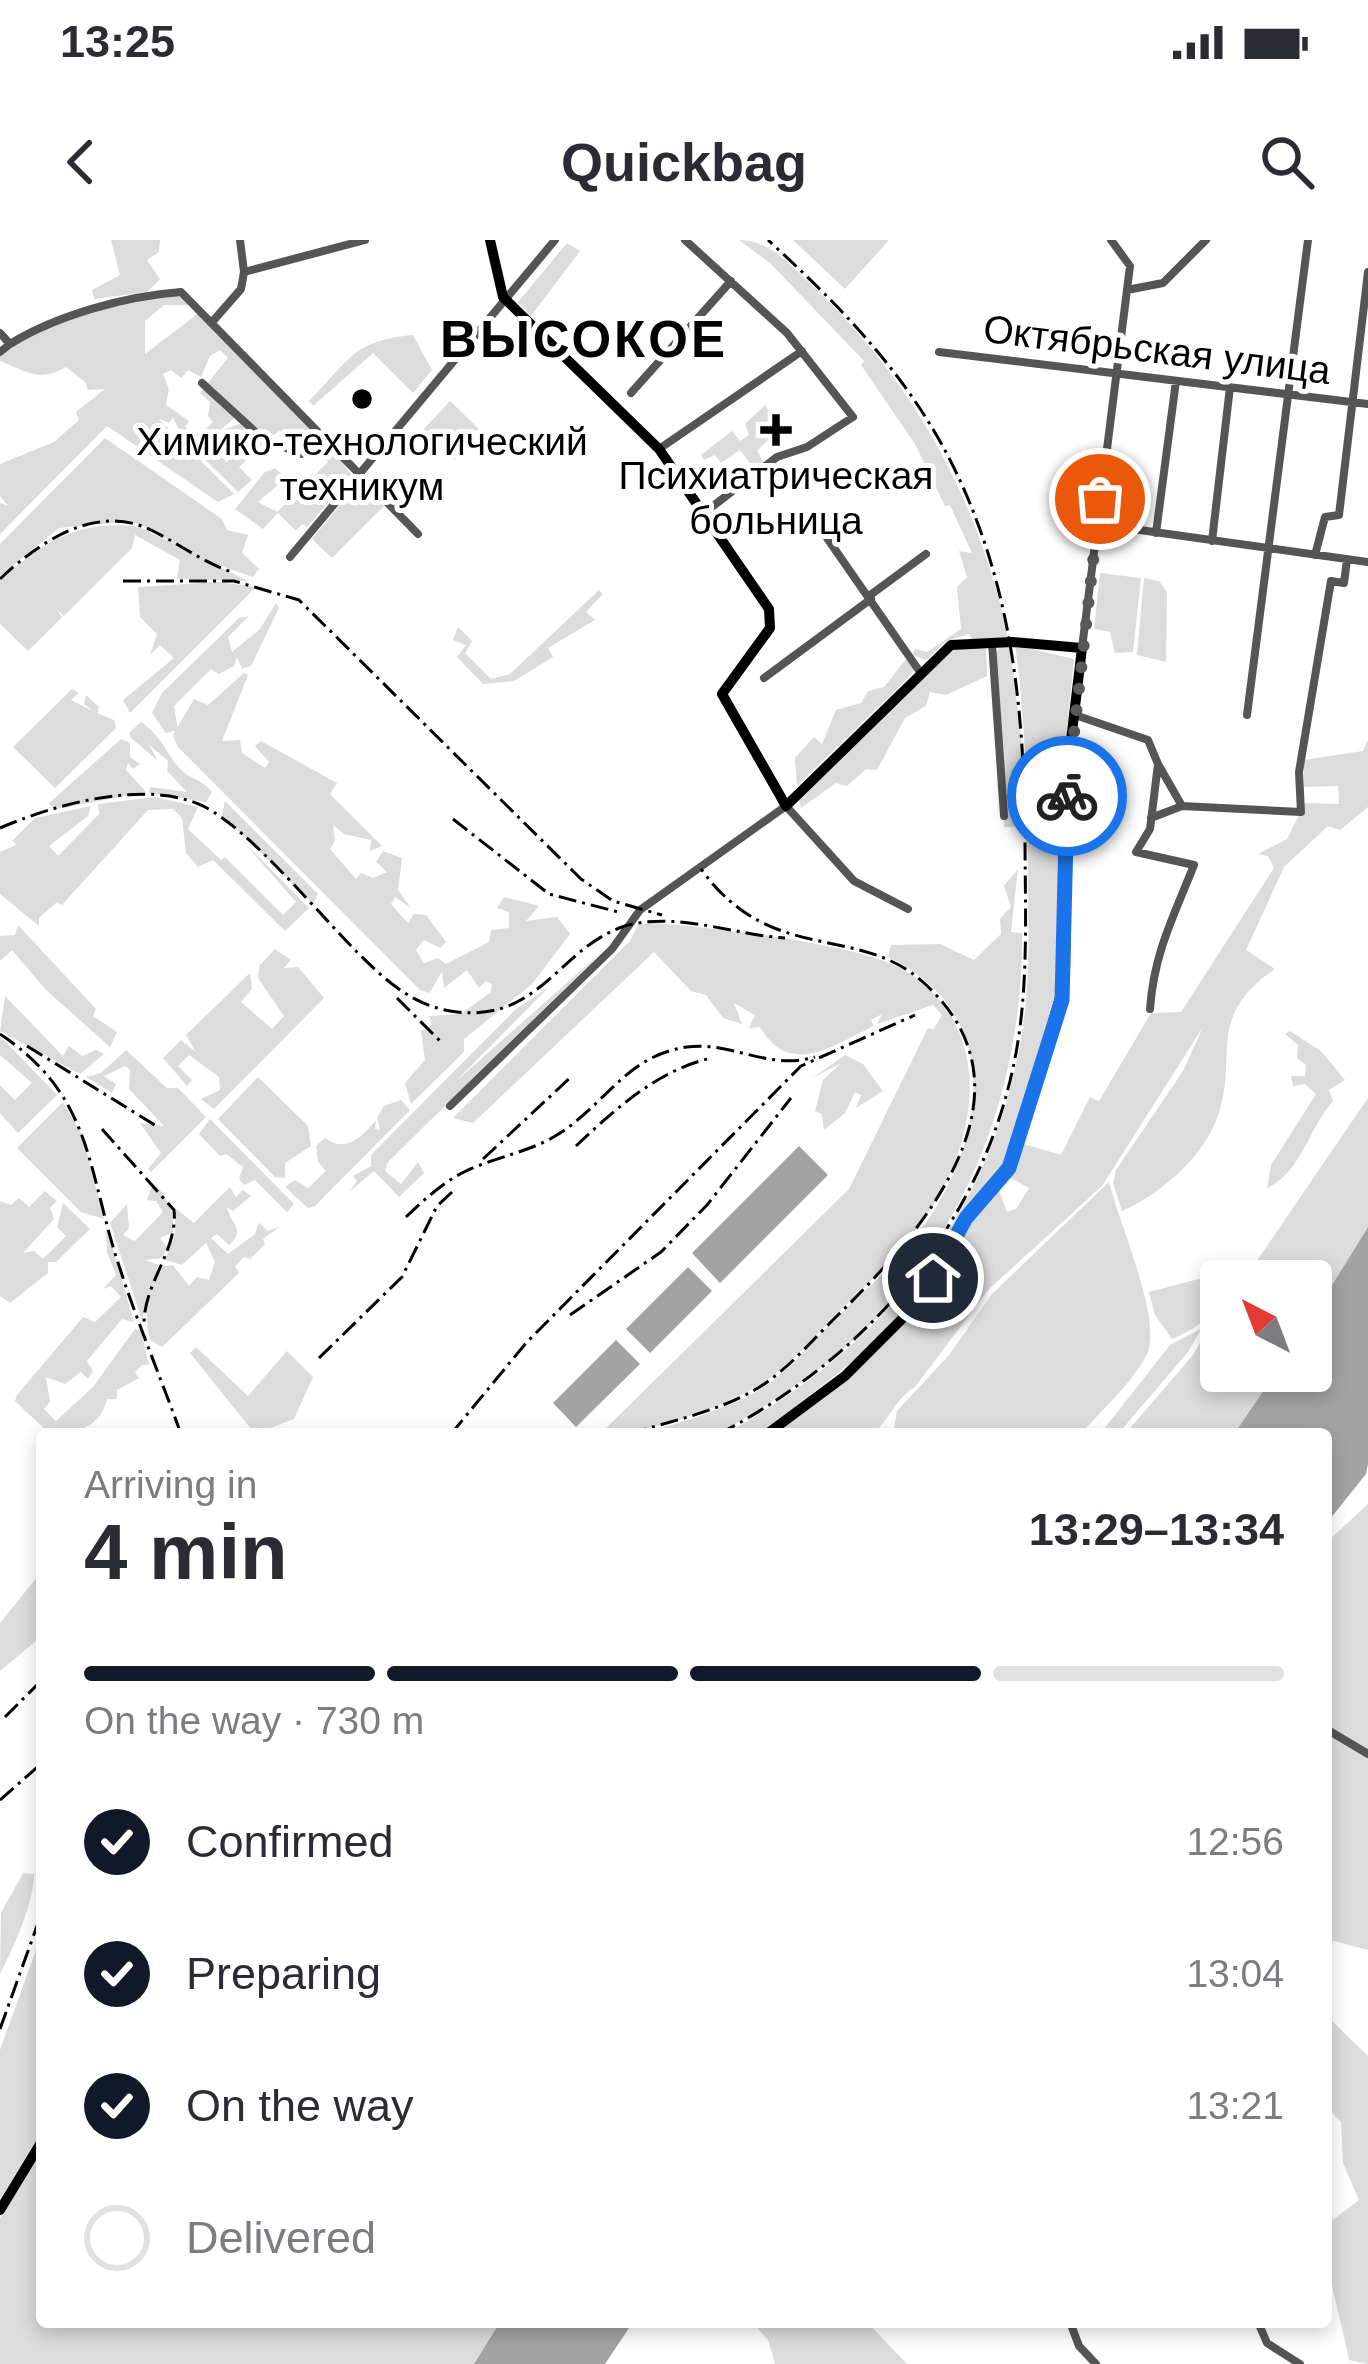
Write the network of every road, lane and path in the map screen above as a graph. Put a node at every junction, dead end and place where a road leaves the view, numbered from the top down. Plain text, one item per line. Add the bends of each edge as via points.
1 (240, 240) edge
2 (365, 240) edge
3 (490, 240) edge
4 (555, 240) edge
5 (686, 240) edge
6 (1111, 240) edge
7 (1206, 240) edge
8 (1308, 240) edge
9 (244, 272) junction
10 (1368, 272) edge
11 (731, 281) junction
12 (1127, 290) junction
13 (506, 300) junction
14 (213, 321) junction
15 (0, 334) edge
16 (10, 344) junction
17 (802, 351) junction
18 (0, 352) edge
19 (939, 352) dead end
20 (1116, 373) junction
21 (1176, 381) junction
22 (202, 383) dead end
23 (1230, 387) junction
24 (631, 393) dead end
25 (1292, 395) junction
26 (1350, 402) junction
27 (1368, 404) edge
28 (325, 440) junction
29 (659, 448) junction
30 (358, 473) junction
31 (704, 514) junction
32 (1097, 524) junction
33 (1156, 533) junction
34 (418, 534) dead end
35 (827, 538) dead end
36 (1212, 542) junction
37 (1270, 547) junction
38 (926, 554) dead end
39 (1315, 555) junction
40 (290, 557) dead end
41 (1347, 560) junction
42 (1368, 562) edge
43 (870, 597) junction
44 (992, 643) junction
45 (1082, 648) junction
46 (920, 672) junction
47 (764, 678) dead end
48 (1247, 715) dead end
49 (1075, 716) junction
50 (1158, 764) junction
51 (786, 806) junction
52 (1182, 806) junction
53 (1004, 816) dead end
54 (1151, 818) junction
55 (908, 909) dead end
56 (1150, 1009) dead end
57 (450, 1106) dead end
58 (775, 1428) edge
59 (1332, 1733) edge
60 (1368, 1754) edge
61 (36, 2150) edge
62 (0, 2210) edge
63 (1072, 2328) edge
64 (1261, 2328) edge
65 (1096, 2364) edge
66 (1300, 2364) edge

1 - 9 street
2 - 9 street
3 - 13 main road
4 - 13 street
5 - 11 street
6 - 12 street via 1130,263
7 - 12 street via 1166,282
8 - 25 street
9 - 14 street via 242,289
10 - 26 street
11 - 17 street
11 - 24 street
12 - 20 street
13 - 29 main road
13 - 30 street
14 - 16 street via 181,292 154,294
14 - 28 street
15 - 16 street
16 - 18 street
17 - 29 street
17 - 31 street via 854,417 777,458
19 - 20 street, Октябрьская улица
20 - 21 street, Октябрьская улица
20 - 32 street
21 - 23 street, Октябрьская улица
21 - 33 street
22 - 28 street via 268,442 301,454
23 - 25 street, Октябрьская улица
23 - 36 street
25 - 26 street, Октябрьская улица
25 - 37 street
26 - 27 street, Октябрьская улица
26 - 39 street via 1339,515 1325,518
28 - 30 street
29 - 31 main road
30 - 34 street
30 - 40 street
31 - 51 main road via 772,614 769,631 722,694
32 - 33 street
32 - 45 street
33 - 36 street
35 - 43 street
36 - 37 street
37 - 39 street
37 - 48 street
38 - 43 street
39 - 41 street
41 - 42 street
41 - 52 street via 1344,583 1331,581 1312,679 1301,812
43 - 46 street
43 - 47 street
44 - 45 main road
44 - 46 main road via 951,645
44 - 53 street
45 - 49 main road
46 - 51 main road
49 - 50 street via 1148,740
49 - 58 main road via 1065,980 1013,1158 902,1318 845,1376
50 - 52 street
50 - 54 street
51 - 55 street via 854,881
51 - 57 street via 640,910 612,950
52 - 54 street
54 - 56 street via 1134,847 1194,865 1155,954
59 - 60 street
61 - 62 main road
63 - 65 street
64 - 66 street via 1268,2343

